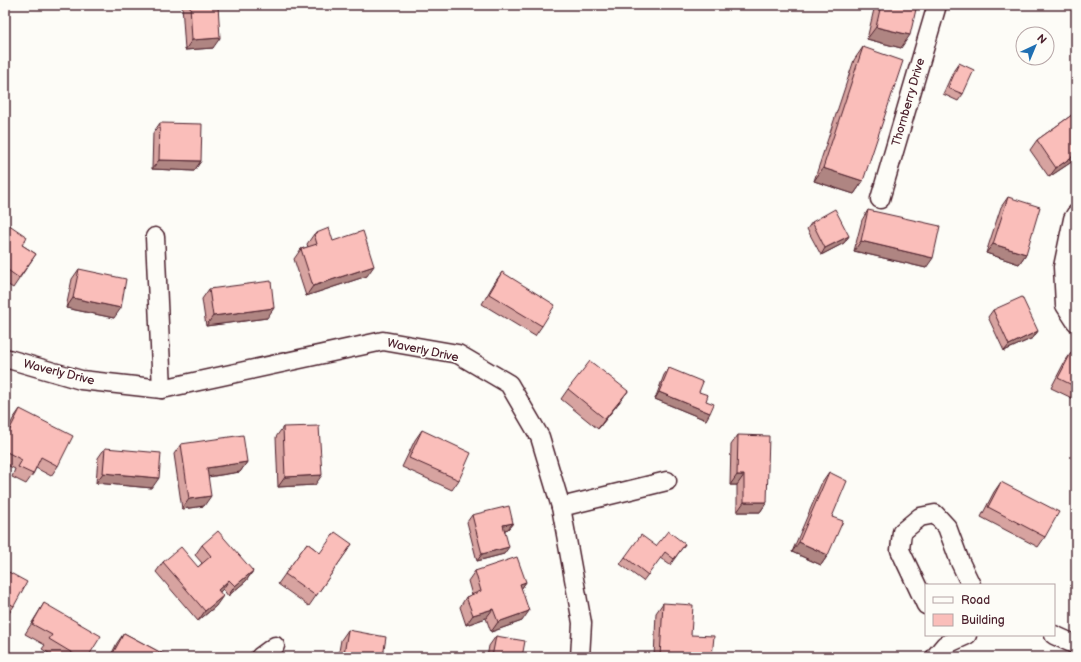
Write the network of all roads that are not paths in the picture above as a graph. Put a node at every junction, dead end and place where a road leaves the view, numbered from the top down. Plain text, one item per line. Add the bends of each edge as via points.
1 (937, 5) edge
2 (880, 199) dead end
3 (1076, 214) edge
4 (155, 237) dead end
5 (1076, 322) edge
6 (5, 358) edge
7 (162, 389) junction
8 (667, 481) dead end
9 (561, 507) junction
10 (971, 584) edge
11 (925, 603) edge
12 (1055, 635) edge
13 (965, 636) edge
14 (1076, 645) edge
15 (275, 646) dead end
16 (940, 646) edge
17 (260, 657) edge
18 (580, 657) edge

1 - 2 street, Thornberry Drive
3 - 5 street via 1063,267 1065,305
4 - 7 street
6 - 7 street, Waverly Drive via 81,380
7 - 9 street, Waverly Drive via 382,341 458,354 509,384 540,437
8 - 9 street
9 - 18 street, Waverly Drive via 582,623
10 - 11 street via 947,526 935,514 920,517 902,532 900,550
12 - 14 street
13 - 16 street
15 - 17 street

